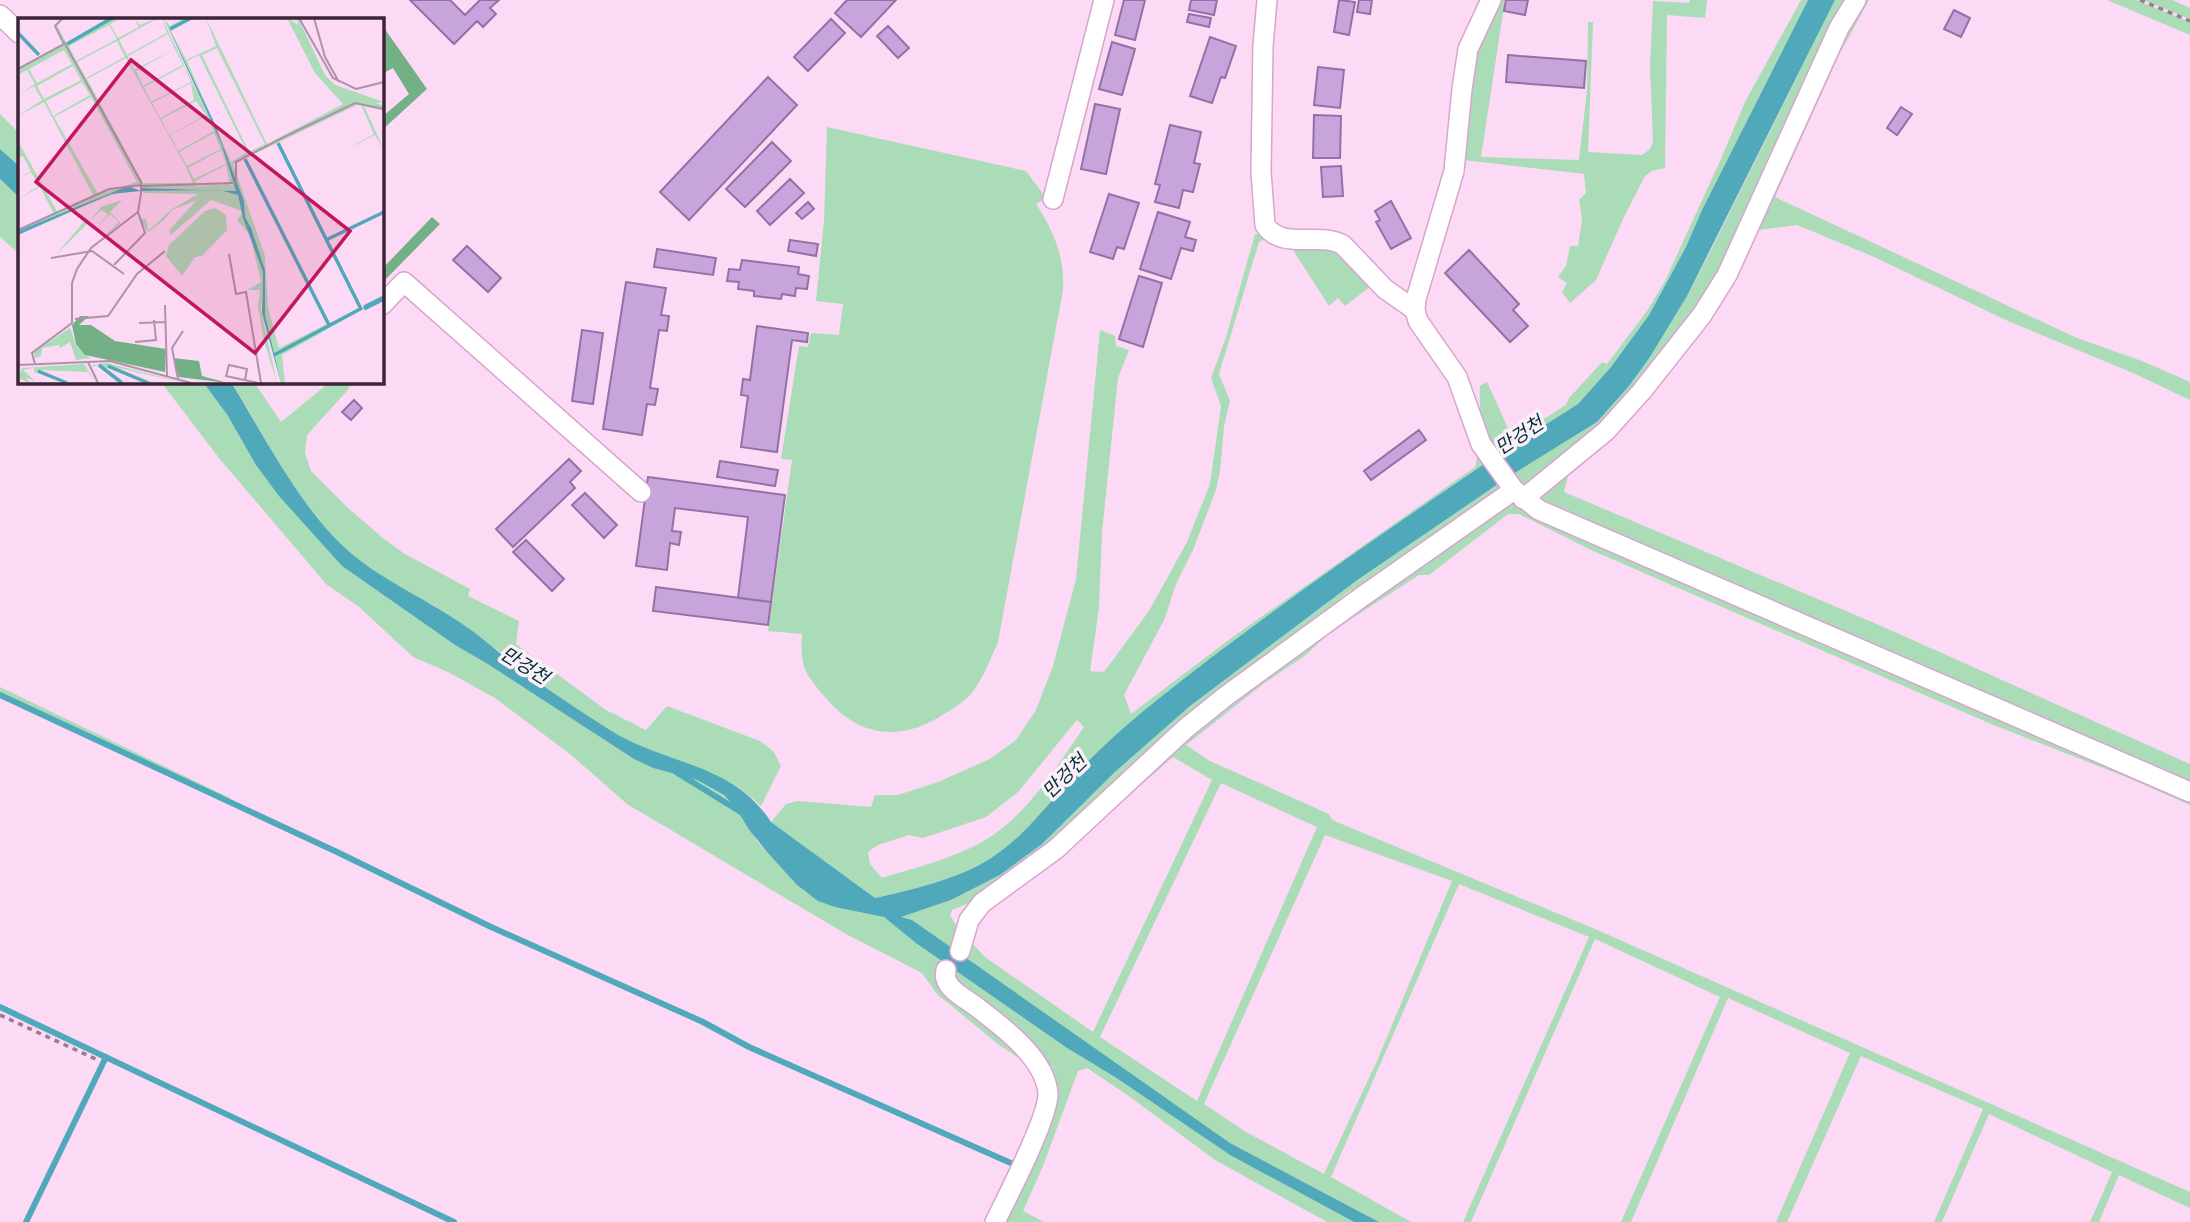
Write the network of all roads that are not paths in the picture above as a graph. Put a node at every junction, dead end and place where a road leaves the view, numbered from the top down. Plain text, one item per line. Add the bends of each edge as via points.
1 (1104, 0) edge
2 (1267, 0) edge
3 (1490, 0) edge
4 (1856, 0) edge
5 (0, 15) edge
6 (18, 32) edge
7 (1053, 200) dead end
8 (383, 304) edge
9 (1415, 310) junction
10 (1515, 490) junction
11 (641, 492) dead end
12 (2190, 792) edge
13 (960, 951) dead end
14 (946, 970) dead end
15 (995, 1222) edge

1 - 7 street
2 - 9 street via 1262,46 1265,225 1279,238 1335,240 1385,289
3 - 9 street via 1468,49 1454,171
4 - 10 street via 1727,275 1702,315 1606,432
5 - 6 street
8 - 11 street via 404,282
9 - 10 street via 1457,377 1481,444
10 - 12 street via 1539,510
10 - 13 street via 1185,729 1056,849 982,903 969,920
14 - 15 street via 950,987 1018,1042 1044,1077 1048,1095

